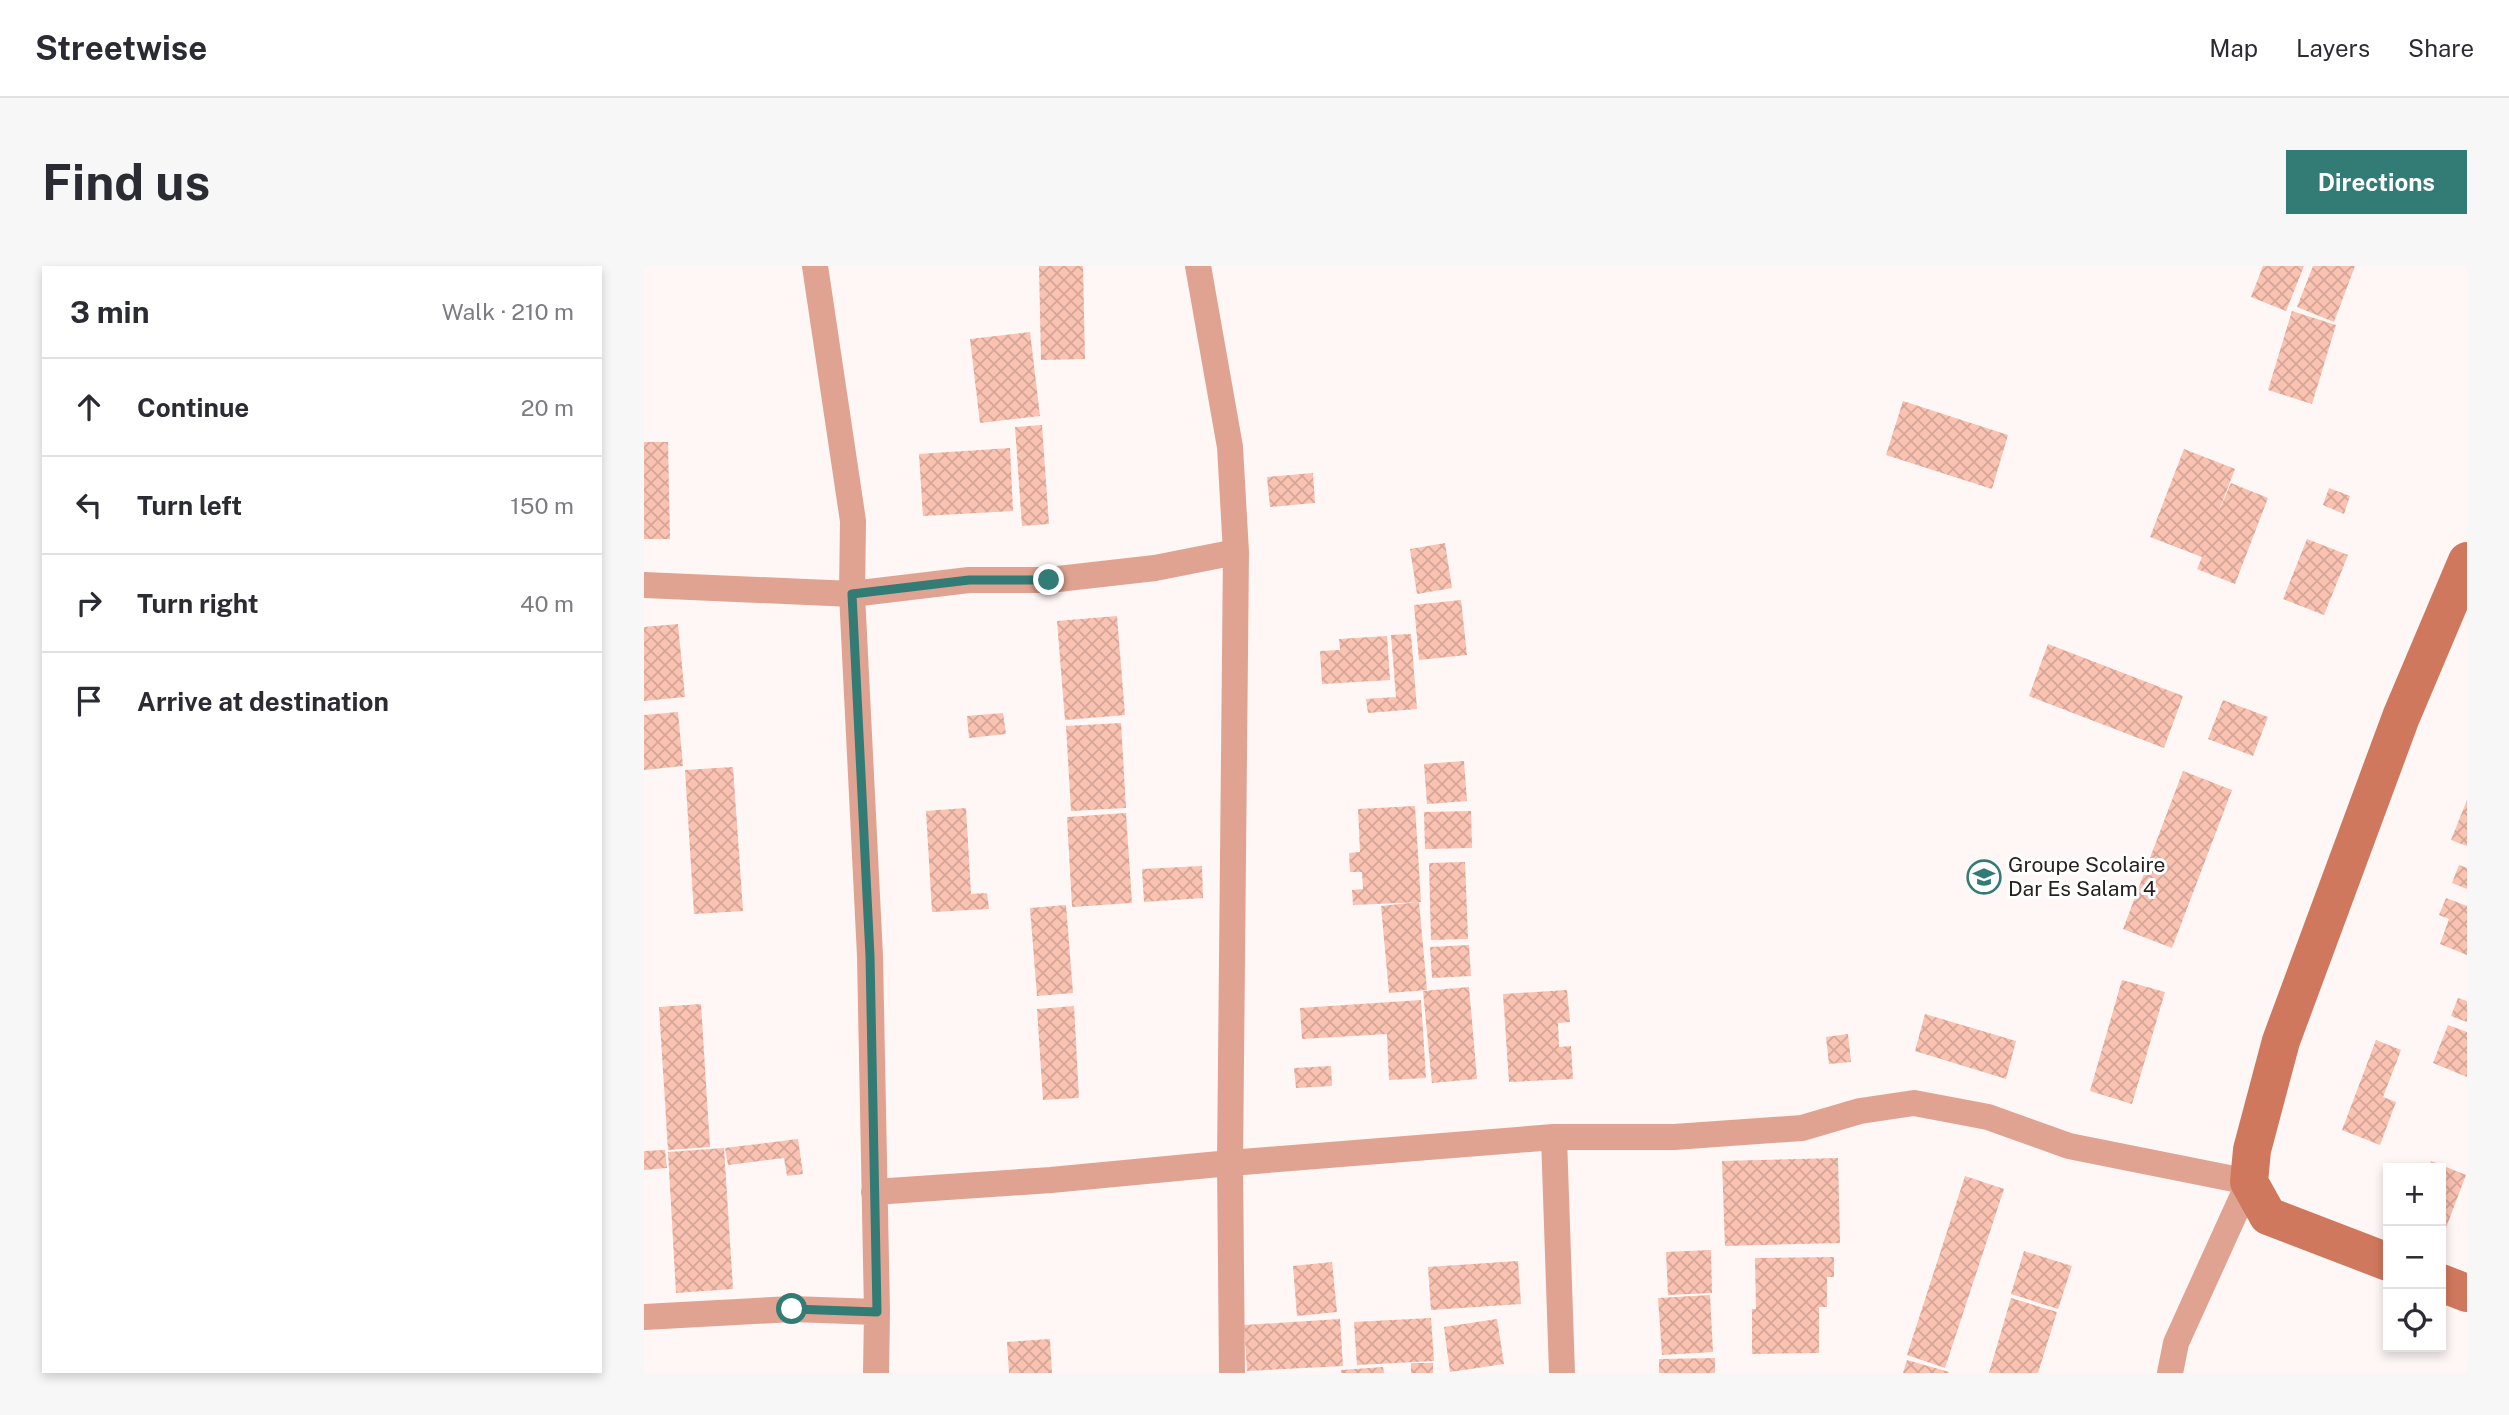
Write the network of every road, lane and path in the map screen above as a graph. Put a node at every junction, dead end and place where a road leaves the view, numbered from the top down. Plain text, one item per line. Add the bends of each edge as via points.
1 (816, 266) edge
2 (1198, 266) edge
3 (1236, 552) junction
4 (2467, 561) edge
5 (644, 585) edge
6 (852, 594) junction
7 (1553, 1137) junction
8 (1230, 1163) junction
9 (2249, 1181) junction
10 (874, 1192) junction
11 (2383, 1260) edge
12 (2446, 1285) edge
13 (2467, 1293) edge
14 (877, 1312) junction
15 (644, 1317) edge
16 (876, 1373) edge
17 (1231, 1373) edge
18 (1562, 1373) edge
19 (2170, 1373) edge

1 - 6 street via 853,521
2 - 3 street via 1230,447
3 - 6 street via 1155,568 1049,580 969,580
3 - 8 street
4 - 9 street via 2402,717 2281,1041 2252,1150
5 - 6 street
6 - 10 street via 870,956
7 - 8 street
7 - 9 street via 1674,1137 1802,1128 1860,1111 1914,1103 1988,1117 2069,1146
7 - 18 street
8 - 10 street
8 - 17 street
9 - 11 street via 2268,1216
9 - 19 street via 2175,1343
10 - 14 street
12 - 13 street
14 - 15 street via 792,1309
14 - 16 street

